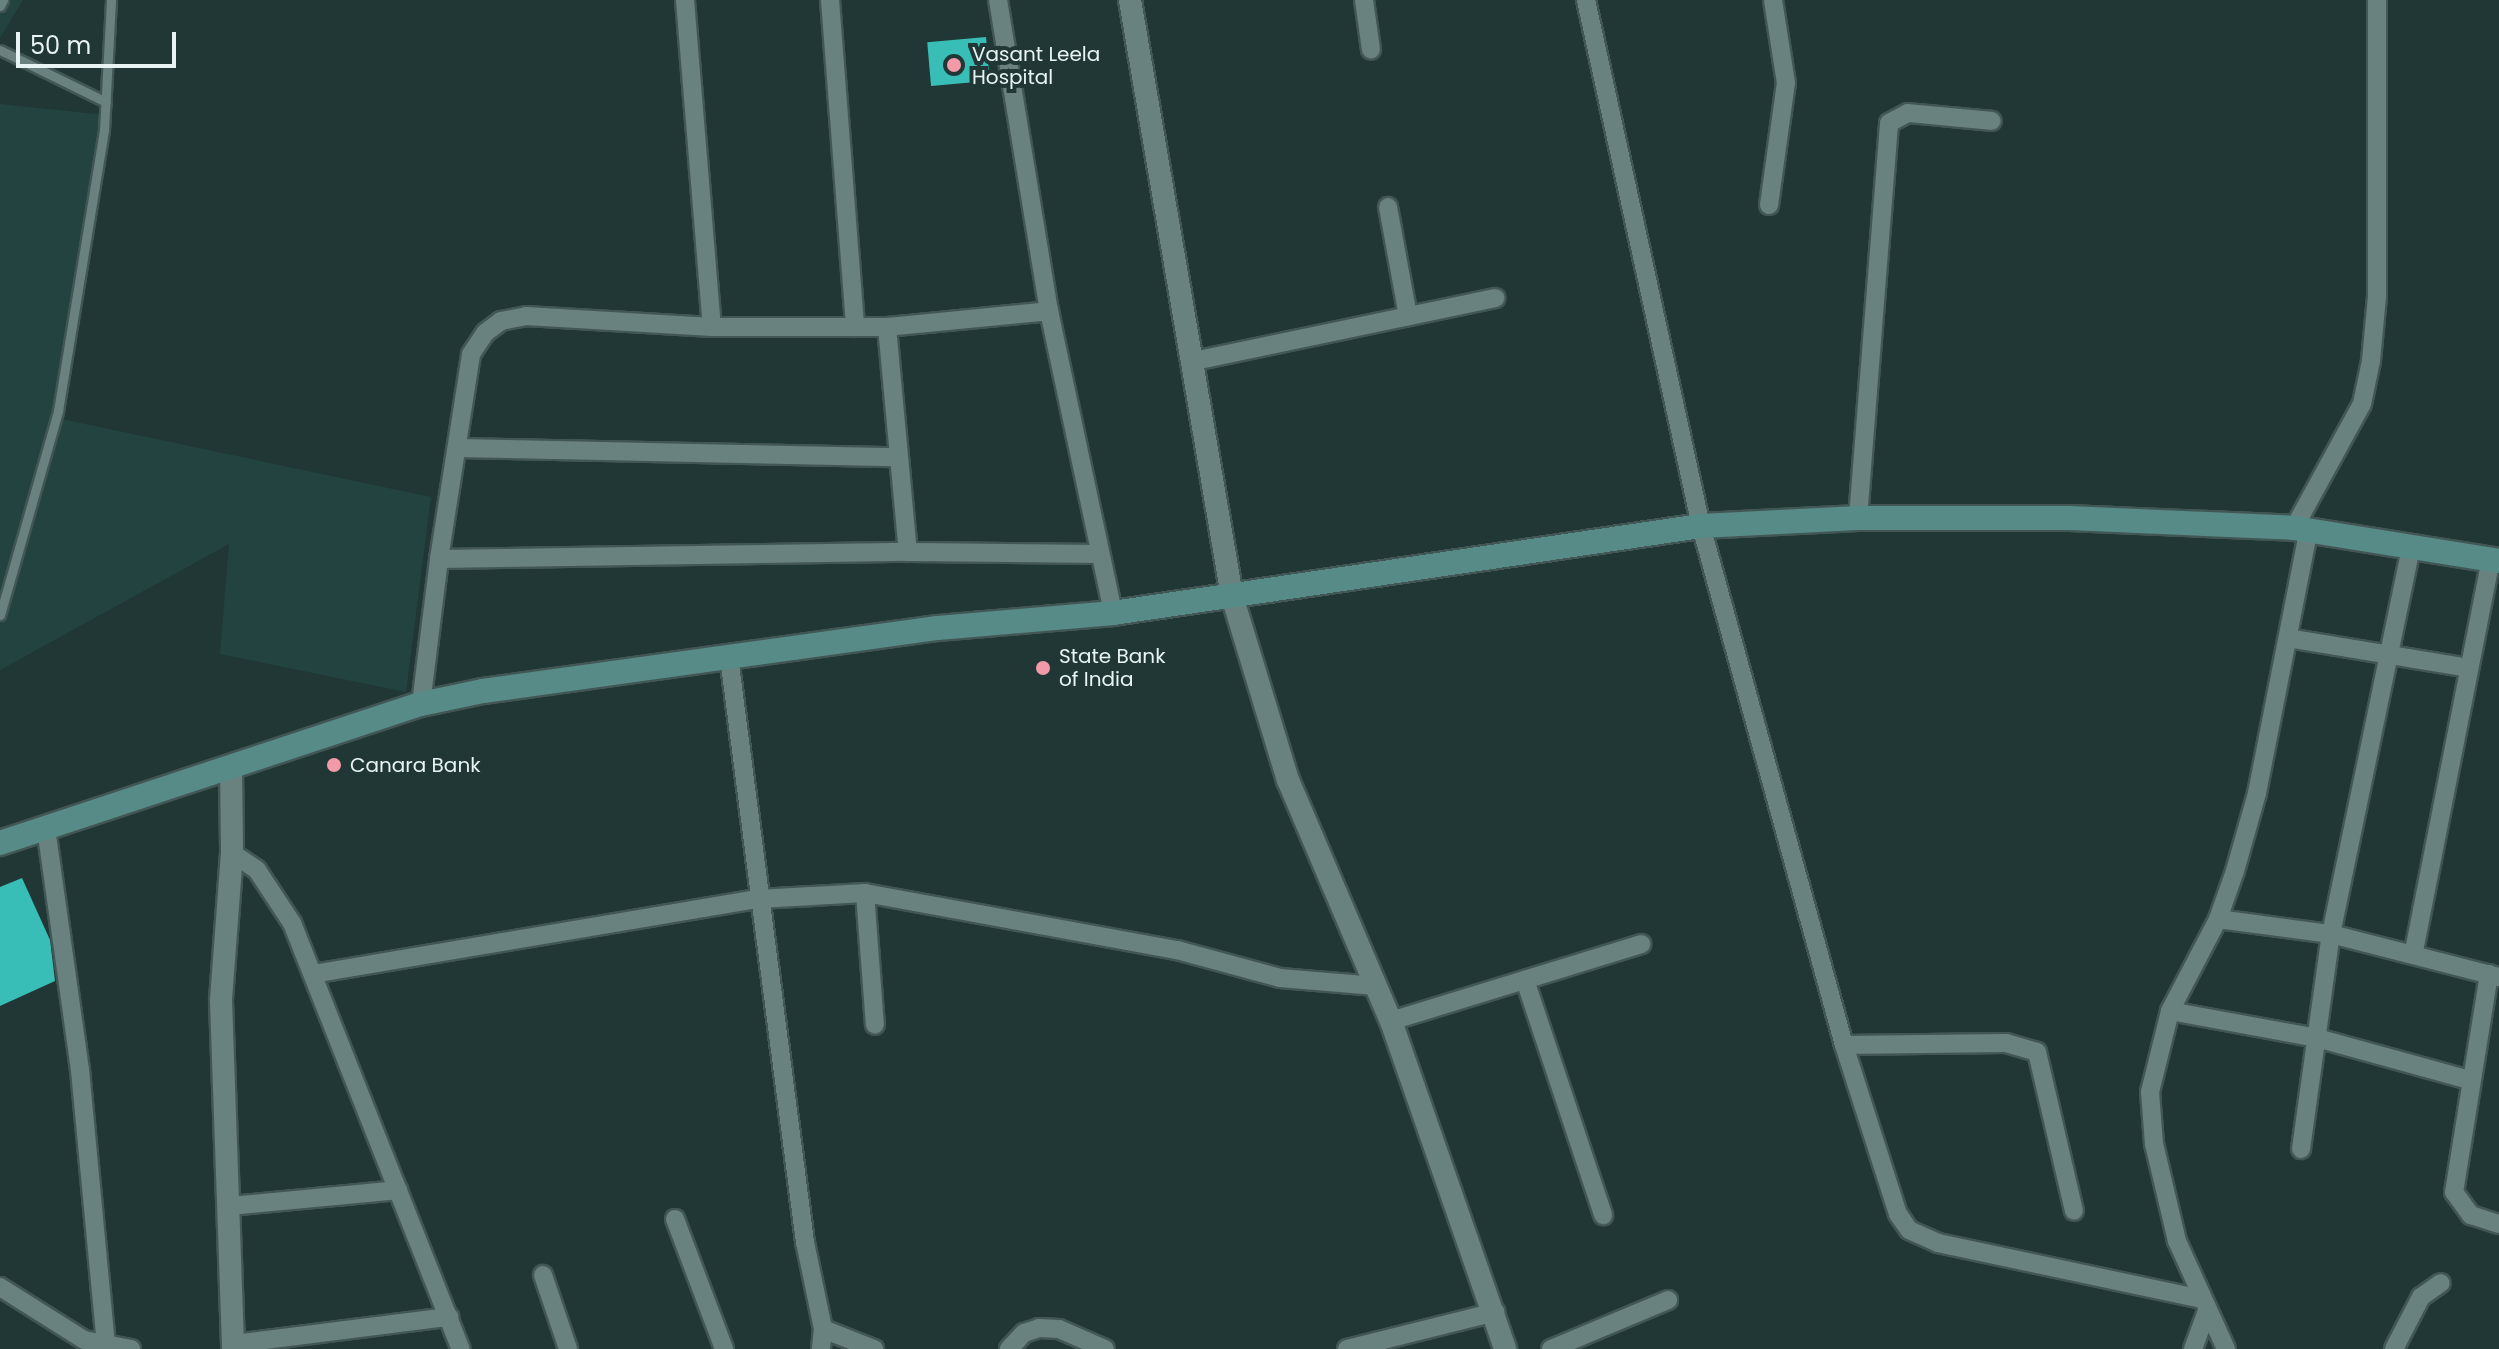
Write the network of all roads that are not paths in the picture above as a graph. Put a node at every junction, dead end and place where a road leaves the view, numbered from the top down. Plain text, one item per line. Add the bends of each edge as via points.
1 (3, 0) edge
2 (111, 0) edge
3 (685, 0) edge
4 (830, 0) edge
5 (998, 0) edge
6 (1130, 0) edge
7 (1364, 0) edge
8 (1586, 0) edge
9 (1773, 0) edge
10 (2377, 0) edge
11 (0, 6) edge
12 (0, 50) edge
13 (1371, 50) dead end
14 (106, 102) junction
15 (1992, 121) dead end
16 (1769, 205) dead end
17 (1388, 207) dead end
18 (1495, 298) dead end
19 (1049, 311) junction
20 (1408, 316) junction
21 (712, 327) junction
22 (855, 327) junction
23 (887, 327) junction
24 (1194, 361) junction
25 (457, 448) junction
26 (898, 457) junction
27 (1858, 518) junction
28 (1701, 526) junction
29 (2302, 528) junction
30 (2411, 547) junction
31 (908, 552) junction
32 (1099, 554) junction
33 (439, 559) junction
34 (2495, 560) edge
35 (1232, 596) junction
36 (1113, 613) junction
37 (0, 615) edge
38 (2288, 638) junction
39 (2388, 654) junction
40 (729, 657) junction
41 (2469, 668) junction
42 (421, 704) junction
43 (231, 767) junction
44 (46, 828) junction
45 (0, 843) edge
46 (232, 853) junction
47 (865, 893) junction
48 (758, 899) junction
49 (2218, 919) junction
50 (2331, 934) junction
51 (1641, 944) dead end
52 (2414, 951) junction
53 (313, 974) junction
54 (2494, 976) edge
55 (1525, 980) junction
56 (1376, 986) junction
57 (2170, 1011) junction
58 (1391, 1021) junction
59 (875, 1025) dead end
60 (2317, 1038) junction
61 (1844, 1045) junction
62 (2469, 1080) junction
63 (2301, 1149) dead end
64 (398, 1190) junction
65 (230, 1206) junction
66 (2074, 1211) dead end
67 (1603, 1215) dead end
68 (675, 1219) dead end
69 (2499, 1224) edge
70 (543, 1275) dead end
71 (2441, 1283) dead end
72 (0, 1287) edge
73 (1668, 1300) dead end
74 (2204, 1305) junction
75 (1495, 1312) junction
76 (449, 1317) junction
77 (823, 1329) junction
78 (106, 1346) junction
79 (233, 1347) edge
80 (131, 1349) edge
81 (461, 1349) edge
82 (568, 1349) edge
83 (724, 1349) edge
84 (821, 1349) edge
85 (874, 1349) edge
86 (1009, 1349) edge
87 (1105, 1349) edge
88 (1347, 1349) edge
89 (1505, 1349) edge
90 (1551, 1349) edge
91 (2193, 1349) edge
92 (2226, 1349) edge
93 (2394, 1349) edge

1 - 11 lane
2 - 14 lane
3 - 21 street
4 - 22 street
5 - 19 street
6 - 24 street
7 - 13 street
8 - 28 street
9 - 16 street via 1786,83
10 - 29 street via 2377,296 2371,361 2362,404
12 - 14 lane
14 - 37 lane via 58,411
15 - 27 street via 1908,113 1889,123
17 - 20 street
18 - 20 street
19 - 23 street
19 - 32 street
20 - 24 street
21 - 22 street
21 - 25 street via 526,316 501,321 471,354
22 - 23 street
23 - 26 street
24 - 35 street
25 - 26 street
25 - 33 street
26 - 31 street
27 - 28 main road
27 - 29 main road via 2069,518
28 - 35 main road
28 - 61 street
29 - 30 main road
29 - 38 street
30 - 34 main road
30 - 39 street
31 - 32 street
31 - 33 street
32 - 36 street
33 - 42 street
34 - 41 street
35 - 36 main road
35 - 56 street via 1288,780
36 - 40 main road via 938,628
38 - 39 street
38 - 49 street via 2257,793
39 - 41 street
39 - 50 street
40 - 42 main road
40 - 48 street
41 - 52 street
42 - 43 main road
43 - 44 main road
43 - 46 street
44 - 45 main road
44 - 78 street via 80,1070
46 - 53 street via 257,870
46 - 65 street via 221,1001
47 - 48 street
47 - 56 street via 1177,950 1280,978
47 - 59 street
48 - 53 street
48 - 77 street via 805,1242
49 - 50 street
49 - 57 street
50 - 52 street
50 - 60 street
51 - 55 street
52 - 54 street
53 - 64 street
54 - 62 street
55 - 58 street
55 - 67 street
56 - 58 street
57 - 60 street
57 - 74 street via 2150,1092 2154,1144 2177,1241
58 - 75 street
60 - 62 street
60 - 63 street
61 - 66 street via 2006,1043 2037,1052
61 - 74 street via 1898,1214 1909,1230 2026,1266
62 - 69 street via 2454,1192 2471,1215
64 - 65 street
64 - 76 street
65 - 79 street
68 - 83 street
70 - 82 street
71 - 93 street via 2421,1297
72 - 78 street via 84,1340
73 - 90 street
74 - 91 street
74 - 92 street
75 - 88 street
75 - 89 street
76 - 79 street
76 - 81 street
77 - 84 street
77 - 85 street
78 - 80 street
86 - 87 street via 1024,1333 1039,1328 1059,1329

